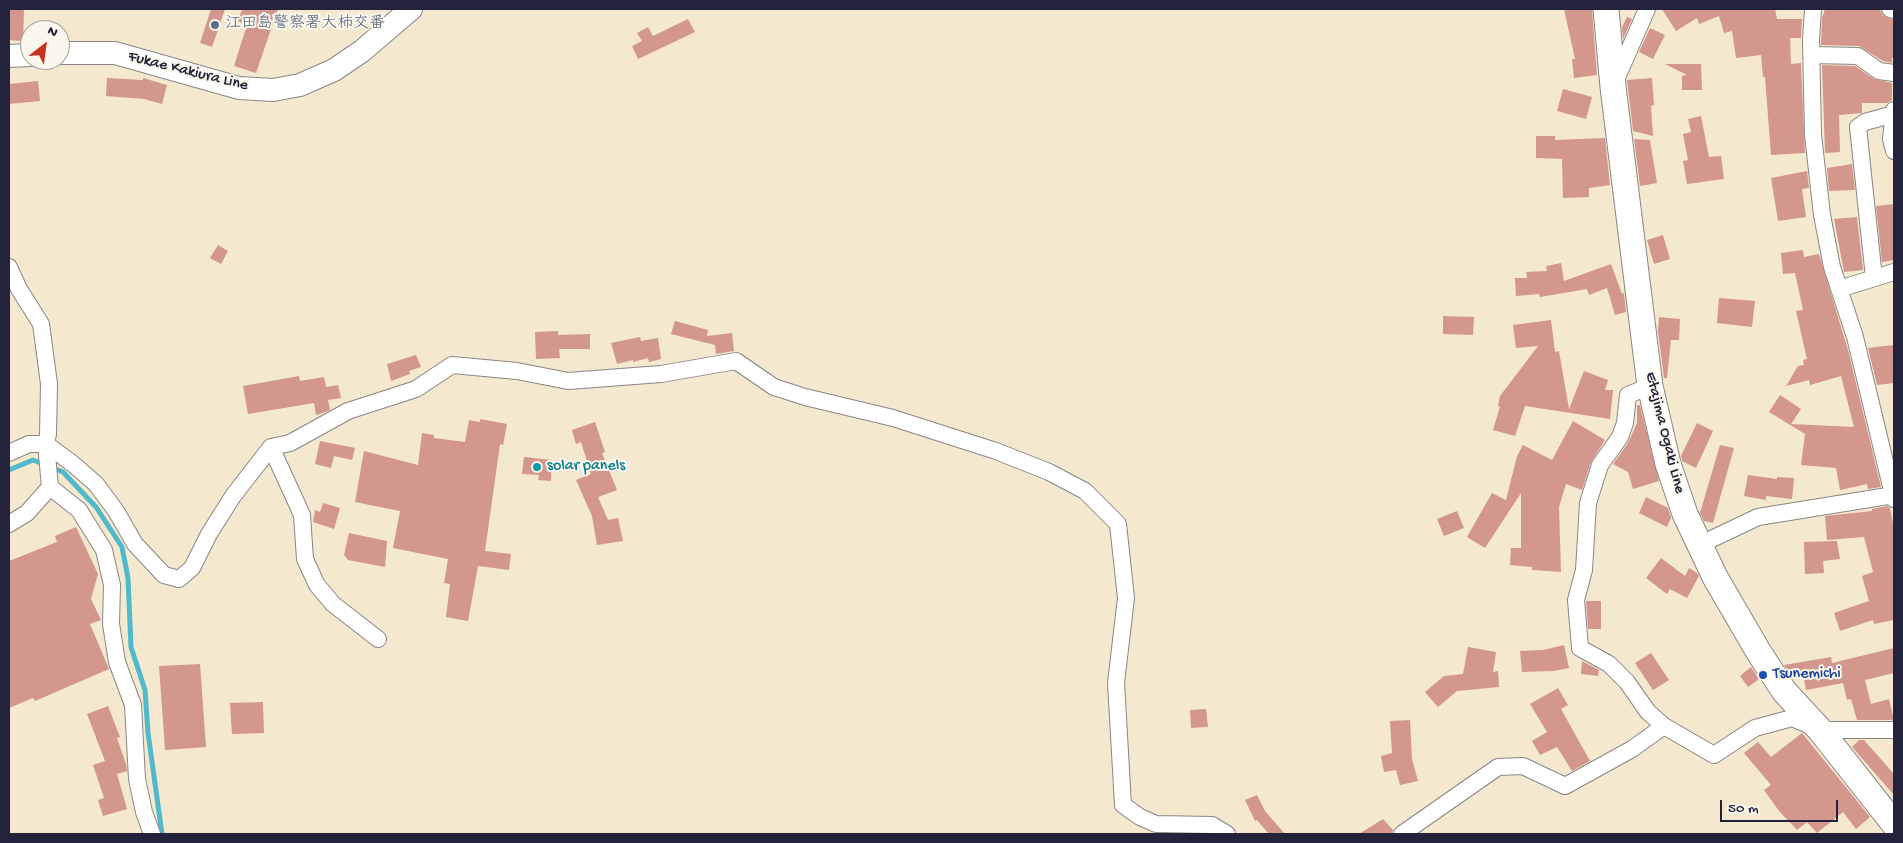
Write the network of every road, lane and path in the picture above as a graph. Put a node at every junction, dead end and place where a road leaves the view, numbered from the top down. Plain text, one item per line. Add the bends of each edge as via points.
1 (411, 9) edge
2 (1606, 9) edge
3 (1647, 9) edge
4 (1813, 9) edge
5 (1890, 9) edge
6 (1894, 10) edge
7 (70, 53) edge
8 (1812, 55) junction
9 (1894, 73) edge
10 (1613, 87) junction
11 (1894, 113) edge
12 (1894, 151) edge
13 (9, 267) edge
14 (1894, 272) edge
15 (1874, 278) junction
16 (1839, 289) junction
17 (1650, 386) junction
18 (46, 444) junction
19 (271, 447) junction
20 (9, 453) edge
21 (50, 487) junction
22 (1894, 497) edge
23 (9, 524) edge
24 (1699, 545) junction
25 (378, 639) dead end
26 (1664, 726) junction
27 (1820, 730) junction
28 (1894, 730) edge
29 (1894, 824) edge
30 (152, 834) edge
31 (1227, 834) edge
32 (1402, 834) edge

1 - 7 main road, Fukae Kakiura Line via 334,70 300,85 273,90 239,88 114,53
2 - 10 main road, Etajima Ogaki Line
3 - 10 street
4 - 8 street
5 - 6 street
8 - 9 street via 1858,56 1879,71
8 - 16 street via 1813,135 1822,216
10 - 17 main road, Etajima Ogaki Line
11 - 12 street via 1891,139
11 - 15 street via 1865,122 1858,128
13 - 18 street via 40,324 49,384
14 - 15 street
15 - 16 street
16 - 22 street via 1855,337
17 - 24 main road, Etajima Ogaki Line via 1668,464
17 - 26 street via 1628,395 1620,438 1600,466 1588,503 1584,570 1576,600 1580,648 1609,664 1627,682 1648,712
18 - 19 street via 96,484 135,544 164,575 179,579 192,568 233,496
18 - 20 street via 29,444
18 - 21 street
19 - 25 street via 302,515 305,560 318,585 333,604
19 - 31 street via 290,444 348,411 416,389 452,365 517,370 568,381 661,374 736,361 774,387 893,418 996,451 1049,472 1085,491 1118,524 1126,598 1116,683 1123,805 1156,824 1212,824
21 - 23 street via 27,513
21 - 30 street via 79,510 104,550 112,585 111,624 117,662 133,705 137,779
22 - 24 street via 1758,517
24 - 27 main road, Etajima Ogaki Line via 1758,652 1784,691
26 - 27 street via 1714,755 1755,728 1792,718
26 - 32 street via 1632,749 1565,786 1523,766 1498,767
27 - 28 street
27 - 29 main road, Etajima Ogaki Line

